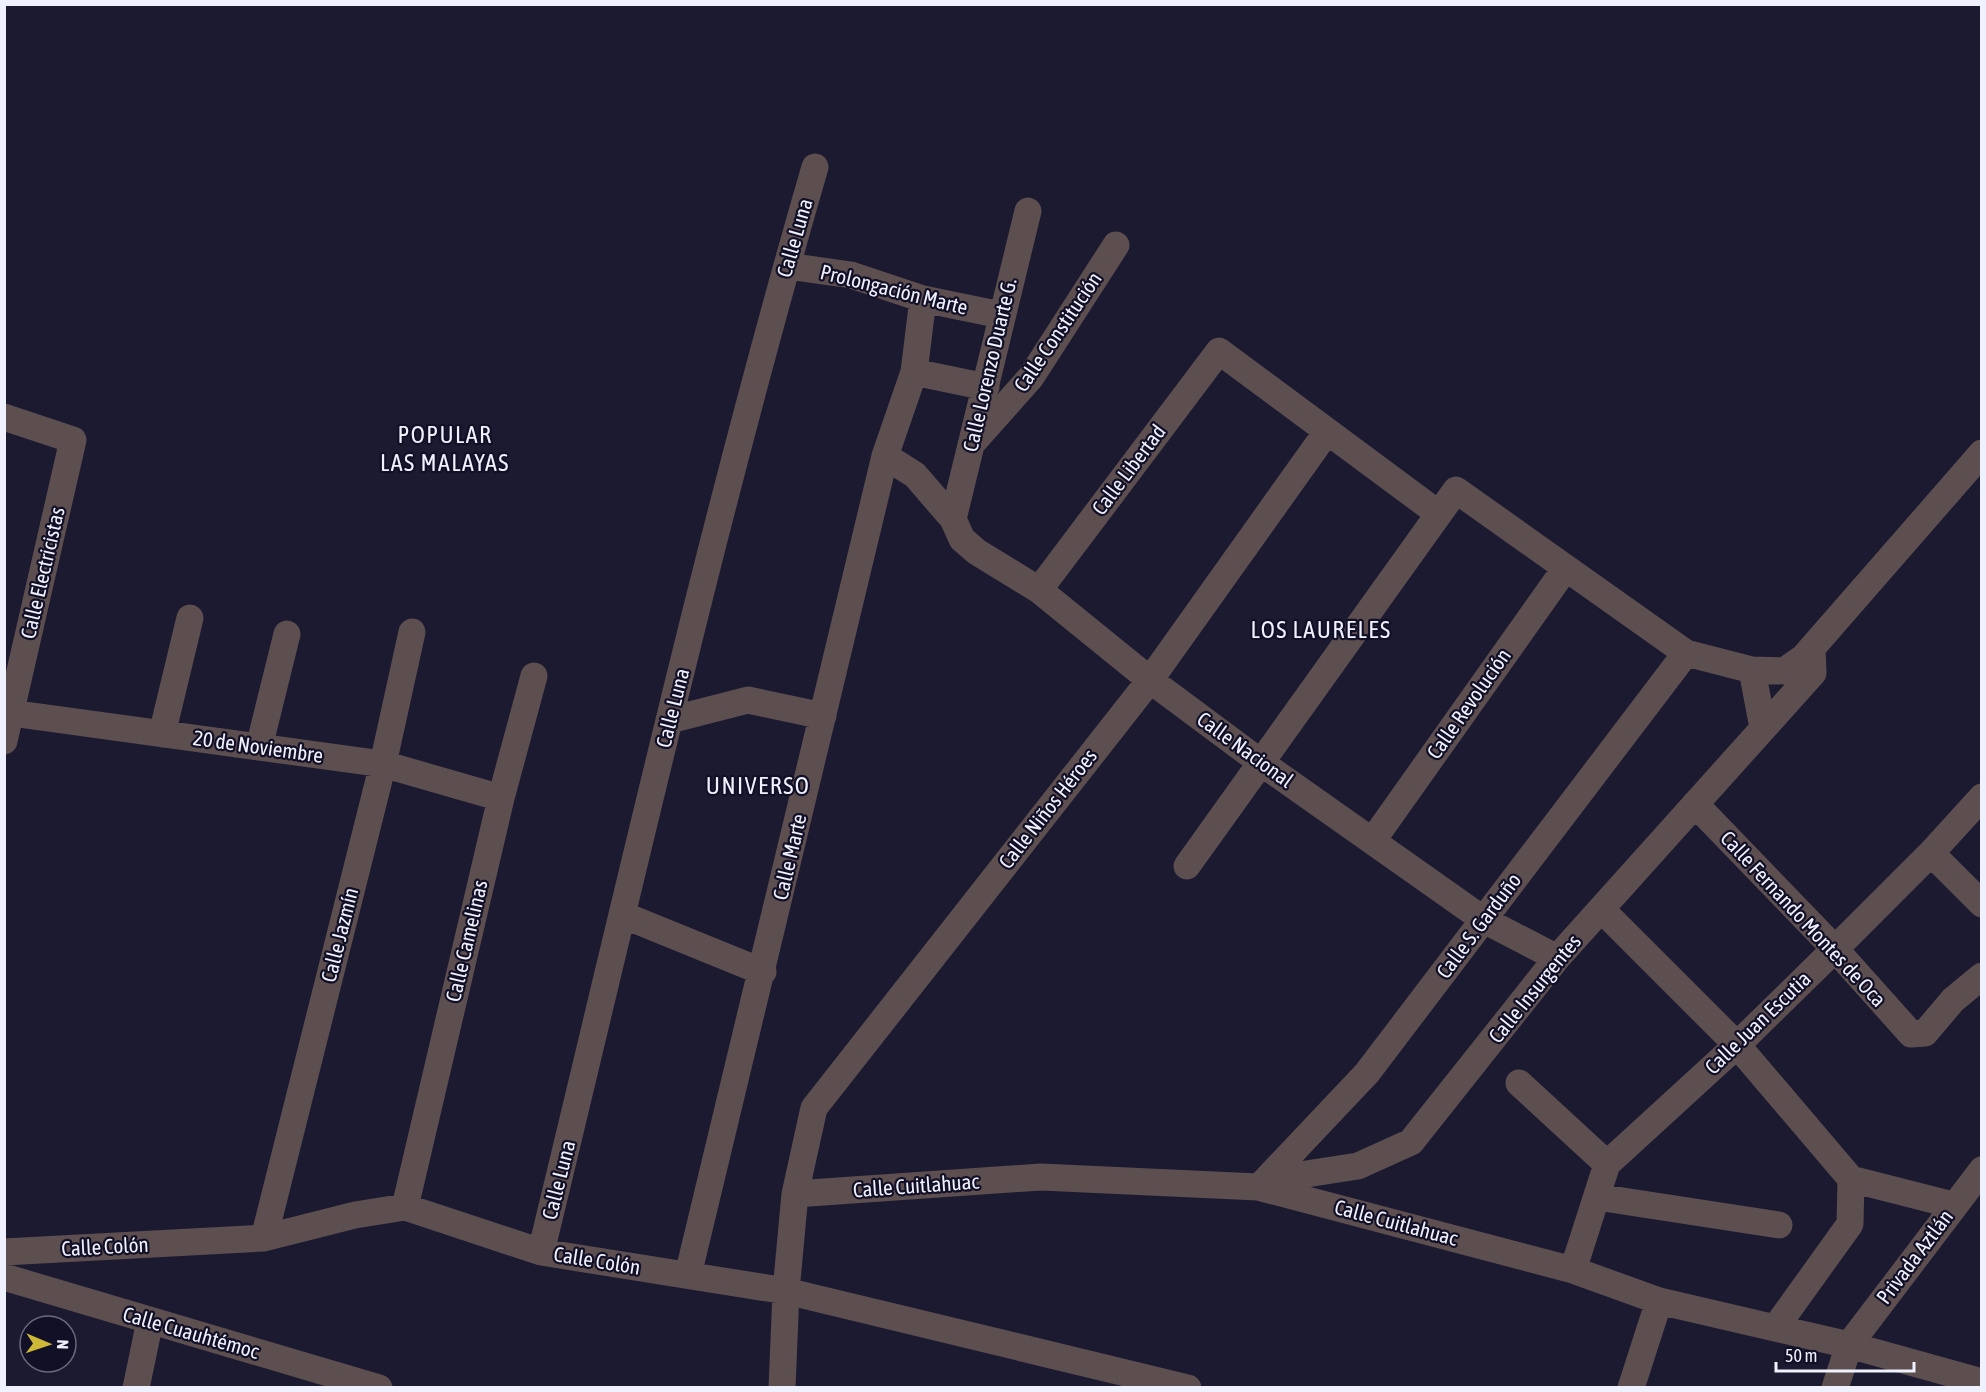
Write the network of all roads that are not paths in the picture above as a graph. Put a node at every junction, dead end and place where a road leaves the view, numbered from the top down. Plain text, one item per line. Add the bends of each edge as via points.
1 (816, 166) dead end
2 (1028, 211) dead end
3 (1116, 245) dead end
4 (787, 266) junction
5 (923, 299) junction
6 (1001, 315) junction
7 (914, 372) junction
8 (986, 387) junction
9 (4, 417) edge
10 (1326, 433) junction
11 (972, 444) junction
12 (1982, 453) edge
13 (885, 456) junction
14 (1438, 514) junction
15 (953, 519) junction
16 (1565, 569) junction
17 (1039, 590) junction
18 (190, 618) dead end
19 (412, 632) dead end
20 (287, 634) dead end
21 (1812, 648) junction
22 (1686, 652) junction
23 (1752, 670) junction
24 (534, 676) dead end
25 (1150, 680) junction
26 (11, 713) junction
27 (823, 716) junction
28 (670, 720) junction
29 (1763, 728) junction
30 (162, 734) junction
31 (4, 741) edge
32 (258, 747) junction
33 (383, 764) junction
34 (1263, 764) junction
35 (1982, 797) edge
36 (501, 798) junction
37 (1695, 804) junction
38 (1373, 840) junction
39 (1932, 853) junction
40 (1187, 866) dead end
41 (1982, 904) edge
42 (1601, 909) junction
43 (623, 915) junction
44 (1484, 920) junction
45 (1835, 949) junction
46 (1557, 958) junction
47 (762, 972) junction
48 (1982, 976) edge
49 (1737, 1045) junction
50 (1519, 1083) dead end
51 (1607, 1164) junction
52 (1981, 1172) edge
53 (1851, 1179) junction
54 (1263, 1183) junction
55 (795, 1194) junction
56 (1597, 1197) junction
57 (1953, 1205) junction
58 (405, 1207) junction
59 (1779, 1224) dead end
60 (264, 1238) junction
61 (4, 1252) edge
62 (541, 1252) junction
63 (1573, 1270) junction
64 (688, 1275) junction
65 (4, 1277) edge
66 (786, 1291) junction
67 (1659, 1302) junction
68 (150, 1321) junction
69 (1776, 1327) junction
70 (1849, 1345) junction
71 (1100, 1377) edge
72 (1982, 1382) edge
73 (136, 1388) edge
74 (379, 1388) edge
75 (782, 1388) edge
76 (1188, 1388) edge
77 (1631, 1388) edge
78 (1835, 1388) edge

1 - 4 street, Calle Luna
2 - 6 street, Calle Lorenzo Duarte G.
3 - 11 street, Calle Constitución via 1031,377
4 - 5 street, Prolongación Marte via 851,275
4 - 28 street, Calle Luna
5 - 6 street, Prolongación Marte
5 - 7 street, Calle Marte
6 - 8 street, Calle Lorenzo Duarte G.
7 - 8 street
7 - 13 street, Calle Marte
8 - 11 street, Calle Lorenzo Duarte G.
9 - 26 street, Calle Electricistas via 73,440
10 - 14 street
10 - 17 street, Calle Libertad via 1219,351
10 - 25 street, Calle Niños Héroes
11 - 15 street, Calle Lorenzo Duarte G.
12 - 21 street
13 - 15 street, Calle Nacional via 915,476
13 - 27 street, Calle Marte
14 - 16 street via 1456,490
14 - 34 street
15 - 17 street, Calle Nacional via 962,538 976,552
16 - 22 street
16 - 38 street, Calle Revolución
17 - 25 street, Calle Nacional
18 - 30 street
19 - 33 street, Calle Jazmín
20 - 32 street
21 - 23 street via 1784,671
21 - 29 street, Calle Insurgentes via 1813,673
22 - 23 street
22 - 44 street, Calle S. Garduño
23 - 29 street
24 - 36 street, Calle Camelinas
25 - 34 street, Calle Nacional
25 - 55 street, Calle Niños Héroes via 814,1108
26 - 30 street, 20 de Noviembre
26 - 31 street, Calle Electricistas
27 - 28 street via 748,700
27 - 47 street, Calle Marte
28 - 43 street, Calle Luna
29 - 37 street, Calle Insurgentes
30 - 32 street, 20 de Noviembre
32 - 33 street, 20 de Noviembre
33 - 36 street, 20 de Noviembre
33 - 60 street, Calle Jazmín
34 - 38 street, Calle Nacional
34 - 40 street
35 - 39 street, Calle Juan Escutia
36 - 58 street, Calle Camelinas
37 - 42 street, Calle Insurgentes
37 - 45 street, Calle Fernando Montes de Oca
38 - 44 street, Calle Nacional
39 - 41 street
39 - 45 street, Calle Juan Escutia
42 - 46 street, Calle Insurgentes
42 - 49 street
43 - 47 street
43 - 62 street, Calle Luna
44 - 46 street, Calle Nacional
44 - 54 street, Calle S. Garduño via 1366,1073
45 - 48 street, Calle Fernando Montes de Oca via 1911,1034 1925,1033 1953,1000
45 - 49 street, Calle Juan Escutia
46 - 54 street, Calle Insurgentes via 1411,1142 1358,1166
47 - 64 street, Calle Marte
49 - 51 street, Calle Juan Escutia
49 - 53 street
50 - 51 street
51 - 56 street
52 - 57 street, Privada Aztlán
53 - 57 street
53 - 69 street via 1850,1224
54 - 55 street, Calle Cuitlahuac via 1041,1177
54 - 63 street, Calle Cuitlahuac
55 - 66 street
56 - 59 street
56 - 63 street
57 - 70 street, Privada Aztlán
58 - 60 street, Calle Colón
58 - 62 street, Calle Colón
60 - 61 street, Calle Colón
62 - 64 street, Calle Colón
63 - 67 street, Calle Cuitlahuac
64 - 66 street, Calle Colón
65 - 68 street, Calle Cuauhtémoc
66 - 71 street, Calle Colón
66 - 75 street
67 - 69 street, Calle Cuitlahuac
67 - 77 street
68 - 73 street
68 - 74 street, Calle Cuauhtémoc
69 - 70 street, Calle Cuitlahuac
70 - 72 street, Calle Cuitlahuac
70 - 78 street, Privada Aztlán
71 - 76 street, Calle Colón

